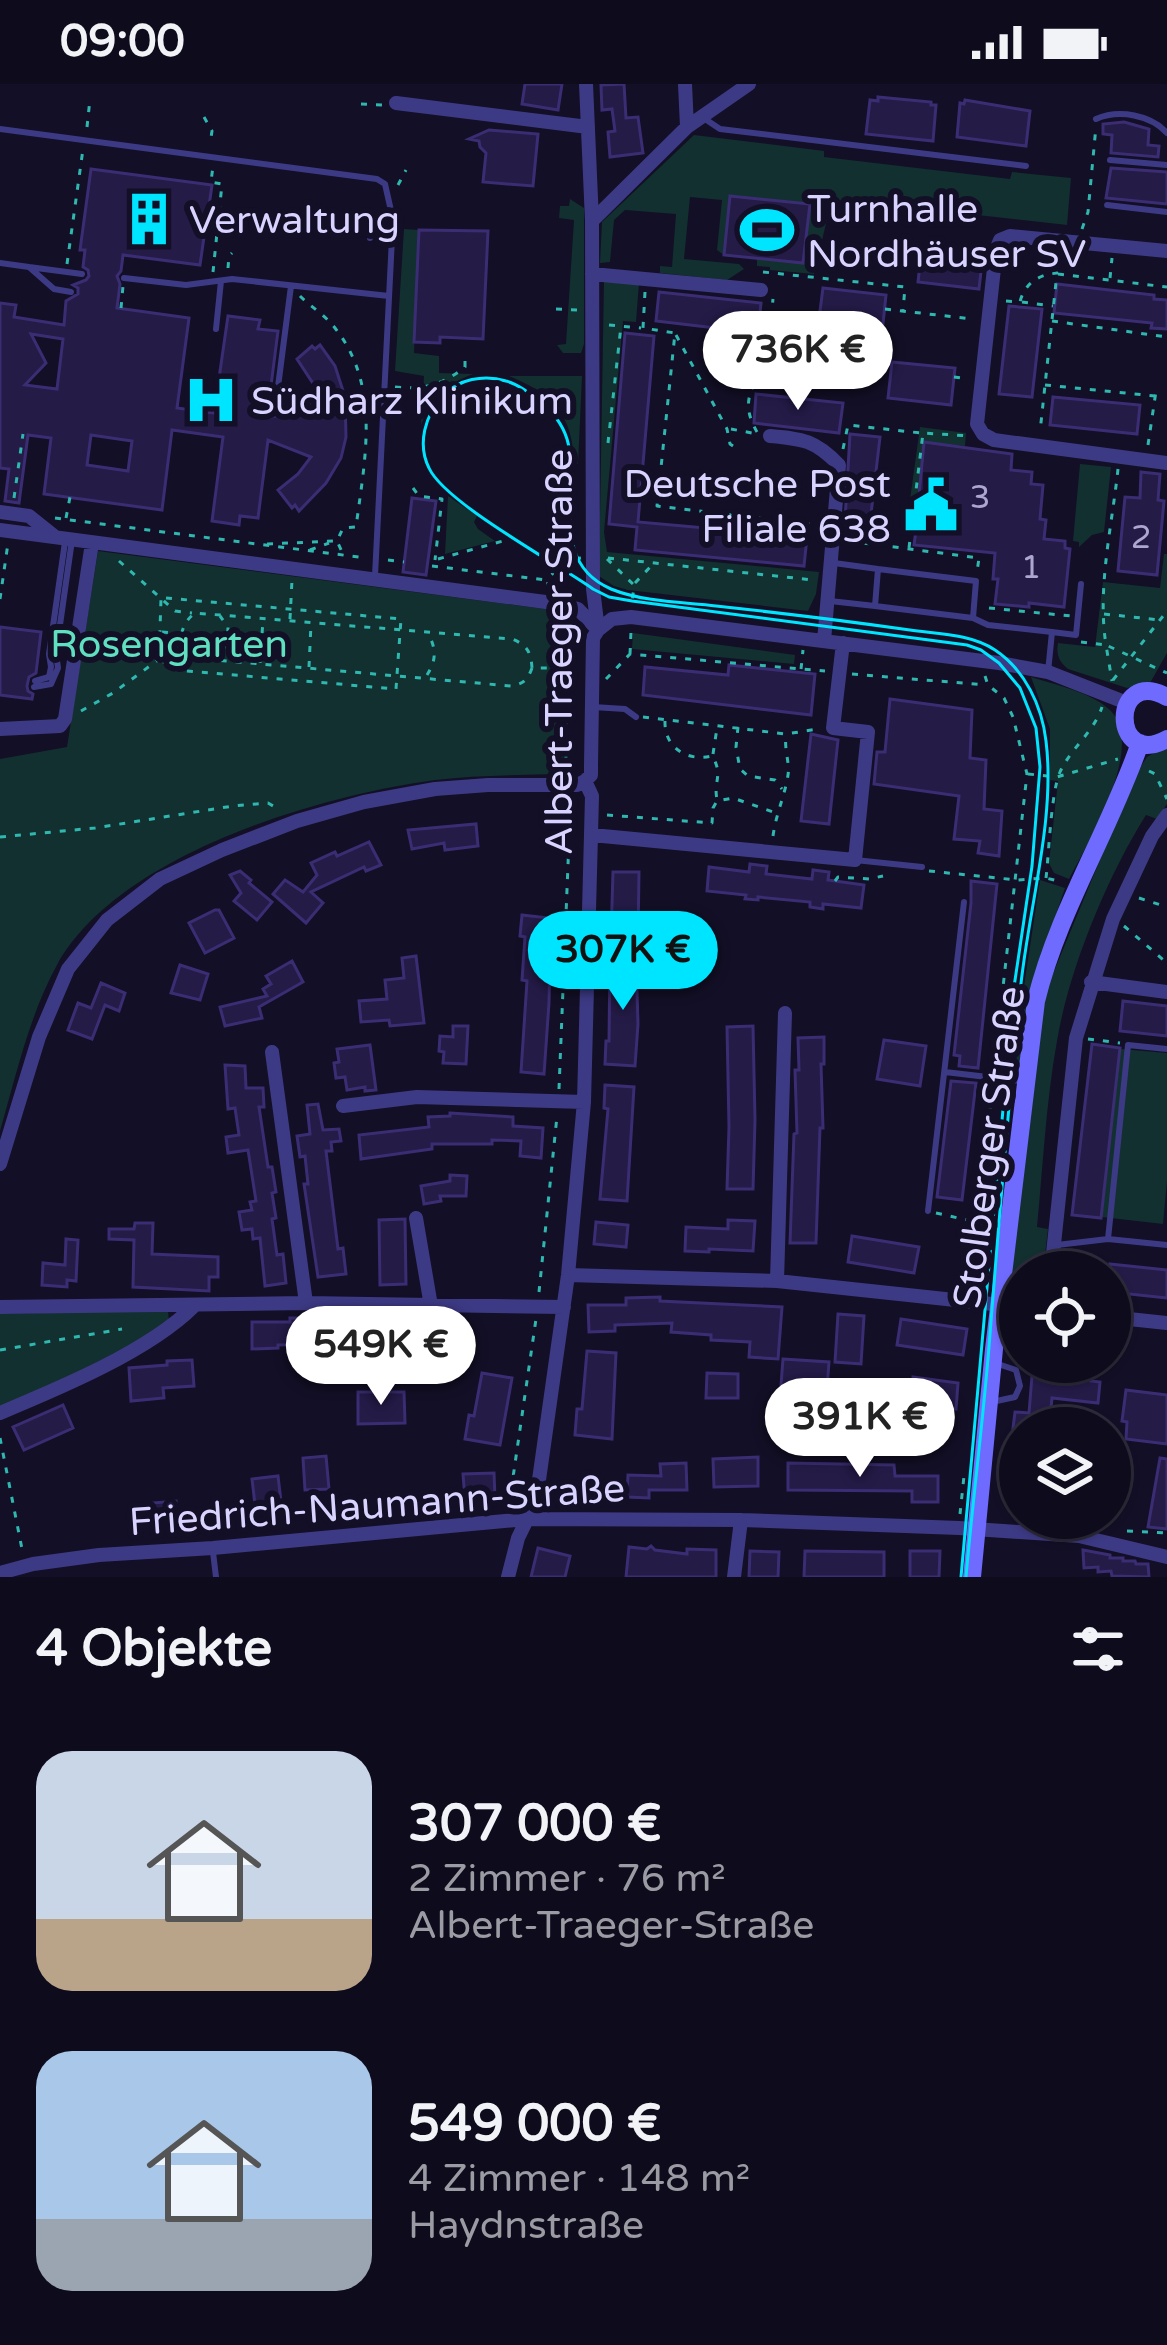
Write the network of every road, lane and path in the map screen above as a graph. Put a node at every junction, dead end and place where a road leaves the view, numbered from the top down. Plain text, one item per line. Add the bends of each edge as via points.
1 (586, 84) edge
2 (685, 84) edge
3 (749, 84) edge
4 (90, 99) dead end
5 (396, 103) joint
6 (361, 104) dead end
7 (702, 116) junction
8 (204, 117) dead end
9 (1096, 119) joint
10 (87, 124) dead end
11 (588, 127) junction
12 (687, 127) junction
13 (0, 129) edge
14 (1167, 133) edge
15 (85, 141) junction
16 (211, 158) junction
17 (1110, 160) dead end
18 (1167, 165) edge
19 (1026, 166) dead end
20 (406, 170) dead end
21 (388, 197) junction
22 (1107, 206) dead end
23 (1167, 212) edge
24 (372, 213) dead end
25 (592, 221) junction
26 (370, 238) dead end
27 (1077, 242) junction
28 (68, 250) dead end
29 (1167, 251) edge
30 (1112, 252) dead end
31 (232, 253) dead end
32 (0, 263) edge
33 (29, 267) junction
34 (763, 272) dead end
35 (82, 274) dead end
36 (592, 274) junction
37 (1057, 274) junction
38 (124, 278) joint
39 (646, 278) junction
40 (224, 280) junction
41 (1110, 280) junction
42 (212, 282) junction
43 (291, 286) junction
44 (1167, 287) edge
45 (761, 290) joint
46 (70, 292) dead end
47 (389, 296) junction
48 (303, 300) dead end
49 (1004, 301) dead end
50 (1020, 302) junction
51 (1053, 306) junction
52 (121, 308) dead end
53 (556, 309) dead end
54 (885, 309) dead end
55 (592, 310) junction
56 (902, 311) junction
57 (340, 317) dead end
58 (988, 321) junction
59 (1052, 321) junction
60 (332, 323) junction
61 (601, 325) dead end
62 (621, 326) junction
63 (643, 328) junction
64 (216, 329) dead end
65 (675, 333) junction
66 (1167, 337) edge
67 (465, 358) dead end
68 (1045, 385) junction
69 (384, 386) junction
70 (408, 388) junction
71 (407, 396) dead end
72 (275, 410) dead end
73 (728, 429) junction
74 (749, 432) dead end
75 (923, 433) junction
76 (983, 434) junction
77 (1040, 434) dead end
78 (764, 435) joint
79 (600, 442) dead end
80 (734, 446) dead end
81 (1120, 457) junction
82 (1167, 463) edge
83 (839, 465) junction
84 (413, 488) dead end
85 (70, 497) dead end
86 (0, 512) edge
87 (53, 518) dead end
88 (66, 520) junction
89 (0, 530) edge
90 (833, 533) junction
91 (65, 539) junction
92 (337, 541) junction
93 (503, 541) dead end
94 (92, 543) junction
95 (258, 544) junction
96 (909, 548) junction
97 (308, 551) junction
98 (343, 556) junction
99 (606, 558) dead end
100 (376, 559) junction
101 (404, 562) dead end
102 (654, 563) junction
103 (830, 563) junction
104 (432, 564) junction
105 (292, 569) junction
106 (878, 569) junction
107 (375, 579) junction
108 (548, 580) dead end
109 (828, 581) junction
110 (976, 581) junction
111 (634, 584) dead end
112 (1081, 584) dead end
113 (161, 599) junction
114 (207, 601) junction
115 (826, 601) junction
116 (553, 604) junction
117 (875, 606) junction
118 (989, 608) dead end
119 (291, 609) junction
120 (1022, 611) junction
121 (1167, 611) edge
122 (196, 613) junction
123 (207, 614) junction
124 (1102, 614) junction
125 (219, 615) junction
126 (1078, 617) junction
127 (263, 618) junction
128 (973, 618) junction
129 (1021, 619) dead end
130 (1160, 620) junction
131 (290, 621) junction
132 (311, 622) junction
133 (598, 630) junction
134 (400, 631) junction
135 (160, 632) junction
136 (1052, 632) junction
137 (427, 633) junction
138 (182, 634) junction
139 (824, 641) junction
140 (843, 644) junction
141 (1106, 645) junction
142 (1130, 656) junction
143 (159, 658) junction
144 (204, 659) junction
145 (215, 660) junction
146 (982, 662) junction
147 (260, 663) junction
148 (309, 667) junction
149 (532, 668) junction
150 (566, 668) junction
151 (1048, 672) junction
152 (203, 673) junction
153 (840, 673) junction
154 (396, 676) junction
155 (586, 677) junction
156 (425, 679) junction
157 (34, 684) dead end
158 (988, 685) junction
159 (1166, 686) edge
160 (566, 687) junction
161 (1110, 688) junction
162 (1127, 703) junction
163 (593, 707) junction
164 (635, 716) joint
165 (65, 719) junction
166 (665, 720) junction
167 (717, 724) junction
168 (738, 727) junction
169 (833, 728) junction
170 (0, 729) edge
171 (786, 734) junction
172 (1167, 739) edge
173 (1139, 743) junction
174 (712, 756) junction
175 (1027, 773) junction
176 (1167, 773) edge
177 (1155, 775) dead end
178 (1057, 777) junction
179 (585, 781) junction
180 (567, 785) junction
181 (783, 790) junction
182 (717, 801) junction
183 (776, 812) junction
184 (592, 814) junction
185 (1167, 814) edge
186 (297, 820) junction
187 (592, 835) junction
188 (0, 837) edge
189 (771, 851) junction
190 (855, 860) junction
191 (922, 867) joint
192 (883, 876) dead end
193 (1046, 878) dead end
194 (1017, 880) junction
195 (835, 881) dead end
196 (1132, 896) dead end
197 (964, 902) dead end
198 (1167, 907) edge
199 (1113, 919) junction
200 (1167, 964) edge
201 (1091, 982) junction
202 (1167, 992) edge
203 (785, 1013) dead end
204 (1084, 1039) dead end
205 (1113, 1042) dead end
206 (1167, 1049) edge
207 (272, 1052) dead end
208 (994, 1071) dead end
209 (946, 1072) junction
210 (1024, 1082) junction
211 (558, 1100) junction
212 (584, 1102) junction
213 (343, 1106) dead end
214 (0, 1164) edge
215 (928, 1211) joint
216 (980, 1216) dead end
217 (416, 1218) dead end
218 (1108, 1240) junction
219 (1053, 1245) junction
220 (1167, 1245) edge
221 (1005, 1251) edge
222 (1053, 1251) edge
223 (568, 1275) junction
224 (777, 1281) junction
225 (306, 1303) junction
226 (999, 1305) joint
227 (194, 1306) junction
228 (431, 1306) junction
229 (0, 1307) edge
230 (564, 1307) junction
231 (1131, 1319) edge
232 (1167, 1323) edge
233 (122, 1329) dead end
234 (0, 1350) edge
235 (993, 1363) junction
236 (989, 1403) junction
237 (0, 1413) edge
238 (0, 1438) edge
239 (527, 1519) junction
240 (741, 1520) junction
241 (976, 1530) junction
242 (1167, 1533) edge
243 (1117, 1546) junction
244 (213, 1548) junction
245 (1167, 1556) edge
246 (26, 1566) junction
247 (0, 1573) edge
248 (216, 1577) edge
249 (508, 1577) edge
250 (734, 1577) edge
251 (972, 1577) edge

1 - 11 street, Albert-Traeger-Straße
2 - 12 street
3 - 7 street
4 - 10 path
5 - 6 path
5 - 11 street
7 - 12 street
7 - 19 lane via 720,129
8 - 16 path
9 - 14 lane via 1150,118
9 - 27 path via 1088,212
11 - 25 street, Albert-Traeger-Straße
12 - 25 street
13 - 15 lane
15 - 16 lane
15 - 28 path
16 - 21 lane via 377,179
16 - 42 path via 211,182 223,184
17 - 18 lane
20 - 21 path
21 - 47 lane
22 - 23 lane
24 - 26 lane
25 - 36 street, Albert-Traeger-Straße
27 - 29 street
27 - 58 street via 1000,240
30 - 41 path
31 - 40 path
32 - 33 lane
33 - 35 lane
33 - 46 lane
34 - 56 path via 904,287
36 - 39 street
36 - 55 street, Albert-Traeger-Straße
37 - 41 path
37 - 50 path via 1032,282
37 - 51 path
38 - 42 lane
38 - 52 path
39 - 45 street
39 - 63 path
40 - 42 lane
40 - 43 lane
40 - 64 lane
41 - 44 path
43 - 47 lane
43 - 72 lane
45 - 78 path via 774,292 767,357 752,382 748,417
47 - 69 lane
48 - 60 path
49 - 50 path
50 - 51 path
51 - 59 path
53 - 55 path
54 - 56 path
55 - 133 street, Albert-Traeger-Straße
56 - 58 path
57 - 60 path
58 - 76 street via 977,424
59 - 66 path
59 - 68 path
60 - 92 path via 358,367 367,426 356,527 343,529
61 - 62 path
62 - 63 path
62 - 79 path via 608,442
63 - 65 path
65 - 73 path
65 - 90 path via 657,506
67 - 70 path via 449,380
68 - 77 path
68 - 81 path via 1155,393 1148,447 1121,444
69 - 70 path
69 - 100 lane
70 - 71 path
73 - 74 path
73 - 80 path
75 - 76 path
75 - 83 path via 848,425
75 - 96 path
76 - 81 street
78 - 83 street via 807,440
81 - 82 street
81 - 124 path
83 - 90 street
84 - 104 path via 442,499
85 - 88 path
86 - 91 street via 29,516
87 - 88 path
88 - 95 path
89 - 91 street
90 - 96 path
90 - 103 street
91 - 94 street
91 - 157 lane via 51,667
92 - 95 path
92 - 97 path
92 - 98 path
93 - 104 path
94 - 105 street
94 - 165 street
95 - 97 path
96 - 110 path via 979,558
97 - 98 path
98 - 100 path
99 - 102 path
100 - 101 path
100 - 107 lane
102 - 109 path
102 - 111 path
103 - 106 lane
103 - 109 street
104 - 108 path
105 - 107 street
105 - 119 path
106 - 110 lane
106 - 117 lane
107 - 116 street
109 - 115 street
110 - 128 lane
112 - 126 lane
113 - 114 path
113 - 122 path
113 - 135 path
114 - 119 path
114 - 123 path
115 - 117 lane
115 - 139 street
116 - 133 street via 578,609
116 - 150 path via 566,627
117 - 128 lane
118 - 120 path
119 - 131 path
119 - 134 path via 401,619
120 - 126 path
120 - 129 path
121 - 130 path
122 - 123 path
122 - 138 path
123 - 125 path
124 - 130 path
124 - 141 path
125 - 127 path
125 - 145 path via 228,627 227,650
126 - 136 lane via 1076,635
127 - 131 path
127 - 147 path
128 - 136 lane
130 - 142 path
131 - 132 path
132 - 134 path
132 - 148 path
133 - 139 street via 632,617
133 - 155 street, Albert-Traeger-Straße
134 - 137 path
134 - 154 path
135 - 138 path
135 - 143 path
136 - 151 lane
137 - 149 path via 512,639 529,650
137 - 156 path via 435,657
138 - 144 path via 186,651
139 - 140 street
140 - 146 street
140 - 153 street
141 - 142 path
141 - 161 path
142 - 159 path
142 - 161 path
143 - 152 path
143 - 165 path
144 - 145 path
144 - 152 path
145 - 147 path
146 - 151 street
146 - 158 path
147 - 148 path
148 - 154 path
149 - 150 path
149 - 156 path via 512,686
150 - 160 path
151 - 161 street
152 - 154 path via 396,689
153 - 155 path via 630,654 606,679
153 - 158 path
153 - 169 street
154 - 156 path
155 - 160 path
155 - 163 street, Albert-Traeger-Straße
158 - 175 path via 1013,718
159 - 162 main road
160 - 180 path
161 - 162 street
161 - 178 path
162 - 173 main road via 1123,721
163 - 164 lane
163 - 179 street, Albert-Traeger-Straße
164 - 166 path
165 - 170 street via 59,726
166 - 167 path
166 - 174 path via 664,732 685,754
167 - 168 path
167 - 174 path
168 - 171 path
168 - 181 path via 740,770
169 - 171 path
169 - 190 street via 868,732
171 - 181 path
172 - 173 main road
173 - 210 main road, Stolberger Straße via 1042,978
174 - 182 path
175 - 178 path
175 - 194 path
176 - 177 path
178 - 193 path
179 - 180 street
179 - 184 street, Albert-Traeger-Straße
180 - 186 street via 434,789
180 - 211 path
181 - 183 path
182 - 183 path
182 - 184 path via 712,823
183 - 189 path
184 - 187 street, Albert-Traeger-Straße
185 - 199 street, Stolberger Straße
186 - 188 path via 268,803
186 - 214 street via 160,879 107,920 68,969
187 - 189 street
187 - 212 street, Albert-Traeger-Straße
189 - 190 street
190 - 191 lane
191 - 194 path
192 - 195 path
194 - 208 path
196 - 198 path
197 - 209 lane
199 - 200 path
199 - 201 street, Stolberger Straße
201 - 202 street
201 - 219 street, Stolberger Straße via 1076,1038
203 - 224 street
204 - 205 path
206 - 218 lane via 1128,1045
207 - 225 street
209 - 210 lane
209 - 215 lane
210 - 221 main road, Stolberger Straße
211 - 212 street
211 - 213 street via 417,1096
212 - 223 street, Albert-Traeger-Straße
215 - 216 path
217 - 228 street
218 - 219 lane
218 - 220 lane
219 - 222 street, Stolberger Straße
223 - 224 street
223 - 230 street, Albert-Traeger-Straße
224 - 226 street
225 - 227 street
225 - 228 street
226 - 235 main road, Stolberger Straße
227 - 229 street
227 - 237 street via 174,1326
228 - 230 street
230 - 239 street, Albert-Traeger-Straße
231 - 232 street
233 - 234 path
235 - 236 main road, Stolberger Straße
235 - 236 lane via 1016,1370 1019,1386 1016,1397
236 - 241 main road, Stolberger Straße
238 - 246 path
239 - 240 street, Friedrich-Naumann-Straße
239 - 244 street, Friedrich-Naumann-Straße
239 - 249 street, Albert-Traeger-Straße
240 - 241 street, Friedrich-Naumann-Straße
240 - 250 street
241 - 243 street, Friedrich-Naumann-Straße
241 - 251 main road, Stolberger Straße
242 - 243 path via 1123,1532
243 - 245 street, Friedrich-Naumann-Straße
244 - 246 street, Friedrich-Naumann-Straße
244 - 248 lane
246 - 247 street, Friedrich-Naumann-Straße

